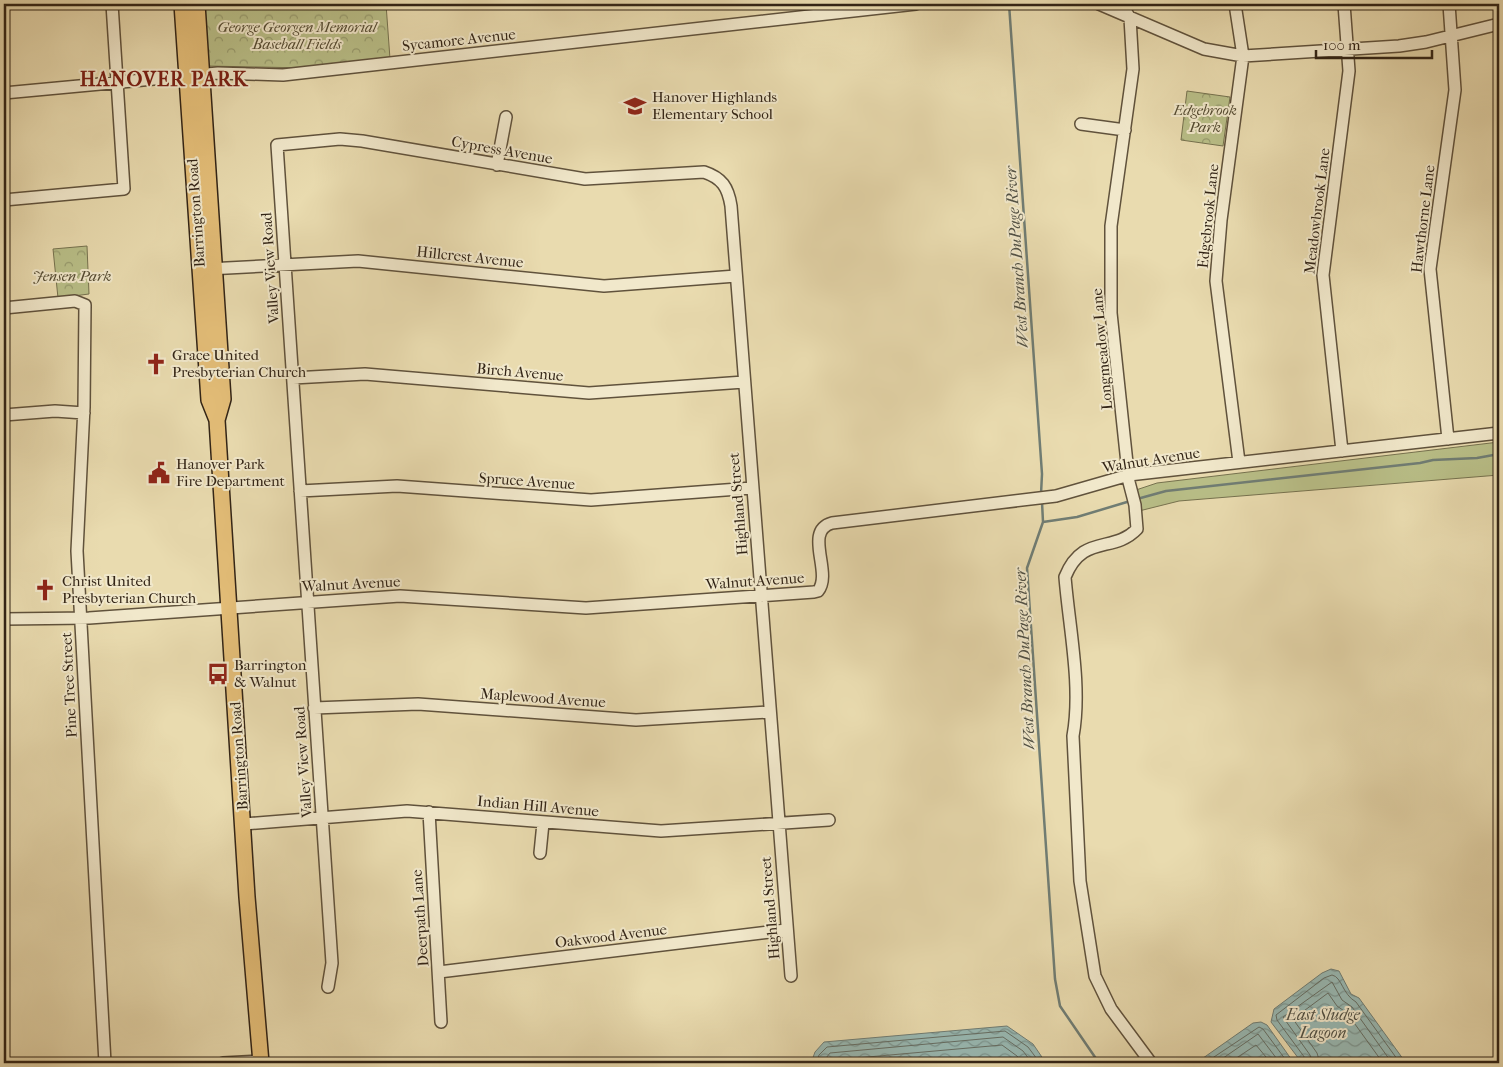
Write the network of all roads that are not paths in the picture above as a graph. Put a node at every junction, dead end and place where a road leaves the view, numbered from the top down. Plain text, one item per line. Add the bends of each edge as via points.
1 (112, 4) edge
2 (182, 4) edge
3 (197, 4) edge
4 (916, 4) edge
5 (1099, 4) edge
6 (1121, 4) edge
7 (1235, 4) edge
8 (1344, 4) edge
9 (1449, 4) edge
10 (1130, 18) junction
11 (1499, 24) edge
12 (1453, 36) junction
13 (1348, 49) junction
14 (1243, 56) junction
15 (202, 75) junction
16 (185, 76) junction
17 (118, 82) junction
18 (4, 93) edge
19 (506, 117) dead end
20 (1081, 124) dead end
21 (1125, 130) junction
22 (277, 145) joint
23 (497, 165) junction
24 (722, 181) joint
25 (4, 200) edge
26 (285, 264) junction
27 (207, 270) junction
28 (736, 276) junction
29 (4, 308) edge
30 (293, 378) junction
31 (744, 382) junction
32 (84, 413) junction
33 (4, 415) edge
34 (1499, 432) edge
35 (1448, 439) junction
36 (1342, 451) junction
37 (1239, 462) junction
38 (1130, 475) junction
39 (752, 488) junction
40 (300, 491) junction
41 (761, 597) junction
42 (307, 602) junction
43 (230, 608) junction
44 (80, 618) junction
45 (4, 619) edge
46 (314, 708) junction
47 (769, 712) junction
48 (428, 812) junction
49 (321, 817) junction
50 (829, 820) dead end
51 (543, 822) junction
52 (244, 824) junction
53 (778, 824) junction
54 (540, 853) dead end
55 (786, 930) junction
56 (439, 972) junction
57 (791, 976) dead end
58 (328, 987) dead end
59 (441, 1022) dead end
60 (260, 1062) edge
61 (105, 1063) edge
62 (223, 1063) edge
63 (1151, 1063) edge

1 - 17 street
2 - 16 main road, Barrington Road
3 - 15 main road, Barrington Road
4 - 15 street, Sycamore Avenue via 283,75 218,72
5 - 10 street
6 - 10 street, Longmeadow Lane
7 - 14 street, Edgebrook Lane
8 - 13 street, Meadowbrook Lane
9 - 12 street, Hawthorne Lane
10 - 14 street via 1204,49
10 - 21 street, Longmeadow Lane via 1133,69
11 - 12 street
12 - 13 street via 1399,46
12 - 35 street, Hawthorne Lane via 1455,90 1430,268
13 - 14 street
13 - 36 street, Meadowbrook Lane via 1349,71 1323,275
14 - 37 street, Edgebrook Lane via 1216,281
15 - 16 street, Sycamore Avenue
15 - 27 main road, Barrington Road
16 - 17 street, Sycamore Avenue
16 - 27 main road, Barrington Road
17 - 18 street, Sycamore Avenue
17 - 25 street via 124,189
19 - 23 street
20 - 21 street
21 - 38 street, Longmeadow Lane via 1111,226 1111,313
22 - 23 street, Cypress Avenue via 349,140
22 - 26 street, Valley View Road
23 - 24 street, Cypress Avenue via 585,179 704,172
24 - 28 street, Highland Street via 728,190 731,206
26 - 27 street, Hillcrest Avenue
26 - 28 street, Hillcrest Avenue via 358,260 604,286
26 - 30 street, Valley View Road
27 - 43 main road, Barrington Road via 222,399 217,420
28 - 31 street, Highland Street
29 - 32 street, Pine Tree Street via 75,301 85,305
30 - 31 street, Birch Avenue via 365,374 589,393
30 - 40 street, Valley View Road
31 - 39 street, Highland Street
32 - 33 street via 55,411
32 - 44 street, Pine Tree Street via 77,551
34 - 35 street, Walnut Avenue
35 - 36 street, Walnut Avenue
36 - 37 street, Walnut Avenue
37 - 38 street, Walnut Avenue
38 - 41 street, Walnut Avenue via 1056,496 828,524 820,533 823,583 818,590
38 - 63 street, Longmeadow Lane via 1137,529 1131,535 1089,548 1072,561 1065,577 1076,691 1073,736 1080,881 1092,960 1095,976 1111,1010
39 - 40 street, Spruce Avenue via 591,500 397,486
39 - 41 street, Highland Street
40 - 42 street, Valley View Road
41 - 42 street, Walnut Avenue via 586,608 400,596
41 - 47 street, Highland Street
42 - 43 street, Walnut Avenue
42 - 46 street, Valley View Road
43 - 44 street, Walnut Avenue
43 - 52 main road, Barrington Road
44 - 45 street, Walnut Avenue
44 - 61 street, Pine Tree Street
46 - 47 street, Maplewood Avenue via 412,704 636,720
46 - 49 street, Valley View Road
47 - 53 street, Highland Street
48 - 49 street, Indian Hill Avenue
48 - 51 street, Indian Hill Avenue
48 - 56 street, Deerpath Lane
49 - 52 street, Indian Hill Avenue
49 - 58 street, Valley View Road via 332,963
50 - 53 street, Indian Hill Avenue
51 - 53 street, Indian Hill Avenue via 661,831
51 - 54 street
52 - 60 main road, Barrington Road
53 - 55 street, Highland Street
55 - 56 street, Oakwood Avenue
55 - 57 street, Highland Street
56 - 59 street, Deerpath Lane
60 - 62 street

